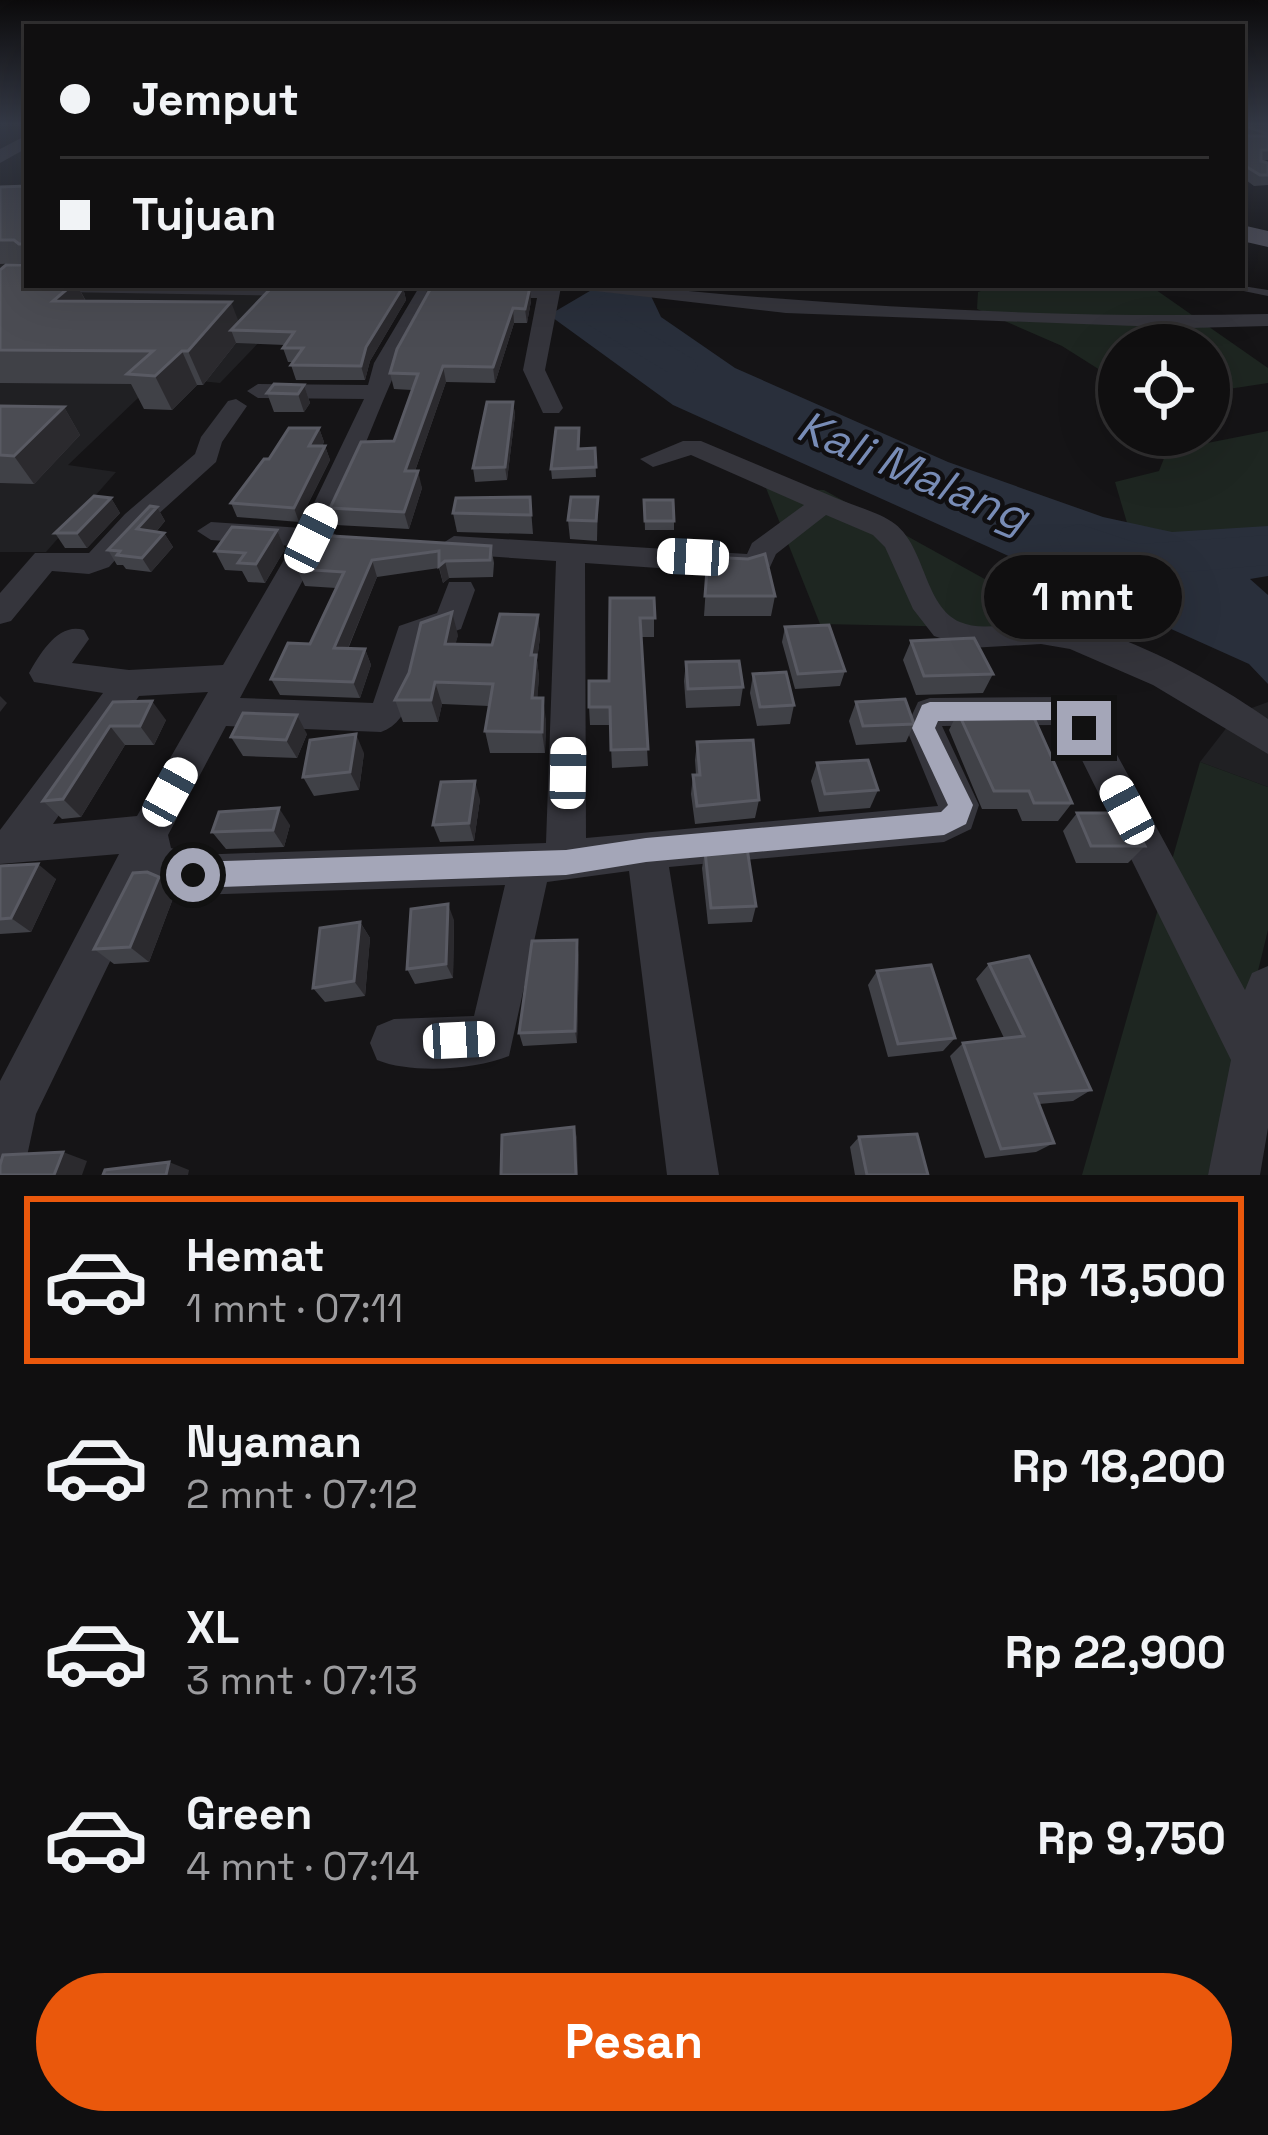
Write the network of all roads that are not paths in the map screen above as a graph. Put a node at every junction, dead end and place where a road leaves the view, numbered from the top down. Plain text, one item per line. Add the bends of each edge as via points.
1 (134, 288) edge
2 (592, 288) edge
3 (1237, 288) edge
4 (550, 289) edge
5 (334, 291) edge
6 (1268, 293) edge
7 (1268, 320) edge
8 (378, 392) junction
9 (551, 408) dead end
10 (653, 459) dead end
11 (820, 506) junction
12 (211, 531) dead end
13 (311, 538) junction
14 (358, 540) edge
15 (429, 544) edge
16 (571, 550) junction
17 (460, 590) dead end
18 (0, 613) edge
19 (74, 639) dead end
20 (128, 682) junction
21 (224, 695) junction
22 (1268, 739) edge
23 (147, 838) junction
24 (8, 847) edge
25 (646, 850) junction
26 (548, 864) junction
27 (1268, 988) edge
28 (394, 1043) dead end
29 (1254, 1055) junction
30 (6, 1115) edge
31 (0, 1167) edge
32 (693, 1175) edge
33 (1234, 1175) edge

1 - 5 street
2 - 7 street via 886,312
3 - 6 lane
4 - 8 street via 434,292 385,363
4 - 9 street via 534,370
8 - 13 street
8 - 18 street via 247,398 209,442 206,458 99,560 45,560
10 - 11 street via 692,446
11 - 16 street via 746,564
11 - 22 street via 896,540 926,608 945,629 1077,637 1240,717
12 - 13 street
13 - 14 street
13 - 21 street
15 - 16 street
16 - 26 street
17 - 21 street via 450,621 410,634 381,718
19 - 20 street via 46,674
20 - 21 street
20 - 24 street
21 - 23 street
23 - 24 street
23 - 26 street via 158,863 193,875
23 - 30 street
25 - 26 street
25 - 29 street via 944,824 961,805 924,728 930,712 1067,711 1084,728
25 - 32 street
26 - 28 street via 492,1039
27 - 29 street
29 - 33 street
30 - 31 street

